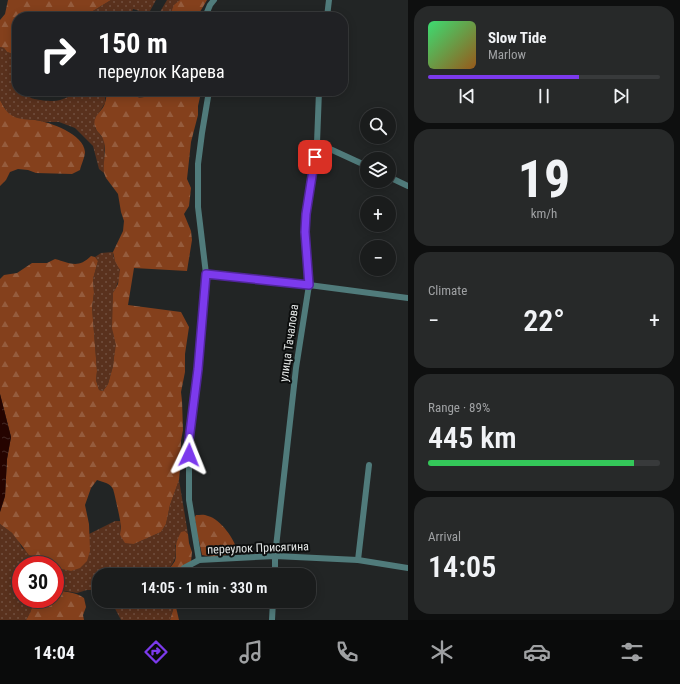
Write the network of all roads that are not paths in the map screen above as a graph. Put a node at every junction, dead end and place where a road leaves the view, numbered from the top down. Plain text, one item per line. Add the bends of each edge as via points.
1 (214, 0) edge
2 (329, 0) edge
3 (207, 12) edge
4 (328, 12) edge
5 (208, 96) edge
6 (319, 96) edge
7 (317, 143) junction
8 (360, 163) edge
9 (396, 180) edge
10 (408, 186) edge
11 (206, 274) junction
12 (309, 285) junction
13 (408, 298) edge
14 (370, 465) dead end
15 (276, 556) junction
16 (199, 560) junction
17 (358, 560) junction
18 (184, 568) dead end
19 (275, 568) edge
20 (408, 568) edge
21 (273, 608) edge
22 (272, 620) edge

1 - 3 street
2 - 4 street
5 - 11 street via 198,164 198,207
6 - 7 street, улица Тачалова
7 - 8 street
7 - 12 street, улица Тачалова via 306,214
9 - 10 street
11 - 12 street
11 - 16 street via 189,440 188,500
12 - 13 street
12 - 15 street, улица Тачалова via 296,368
14 - 17 street
15 - 16 street, переулок Присягина
15 - 17 street, переулок Присягина
15 - 19 street, улица Тачалова
16 - 18 street, переулок Присягина
17 - 20 street, переулок Присягина
21 - 22 street

